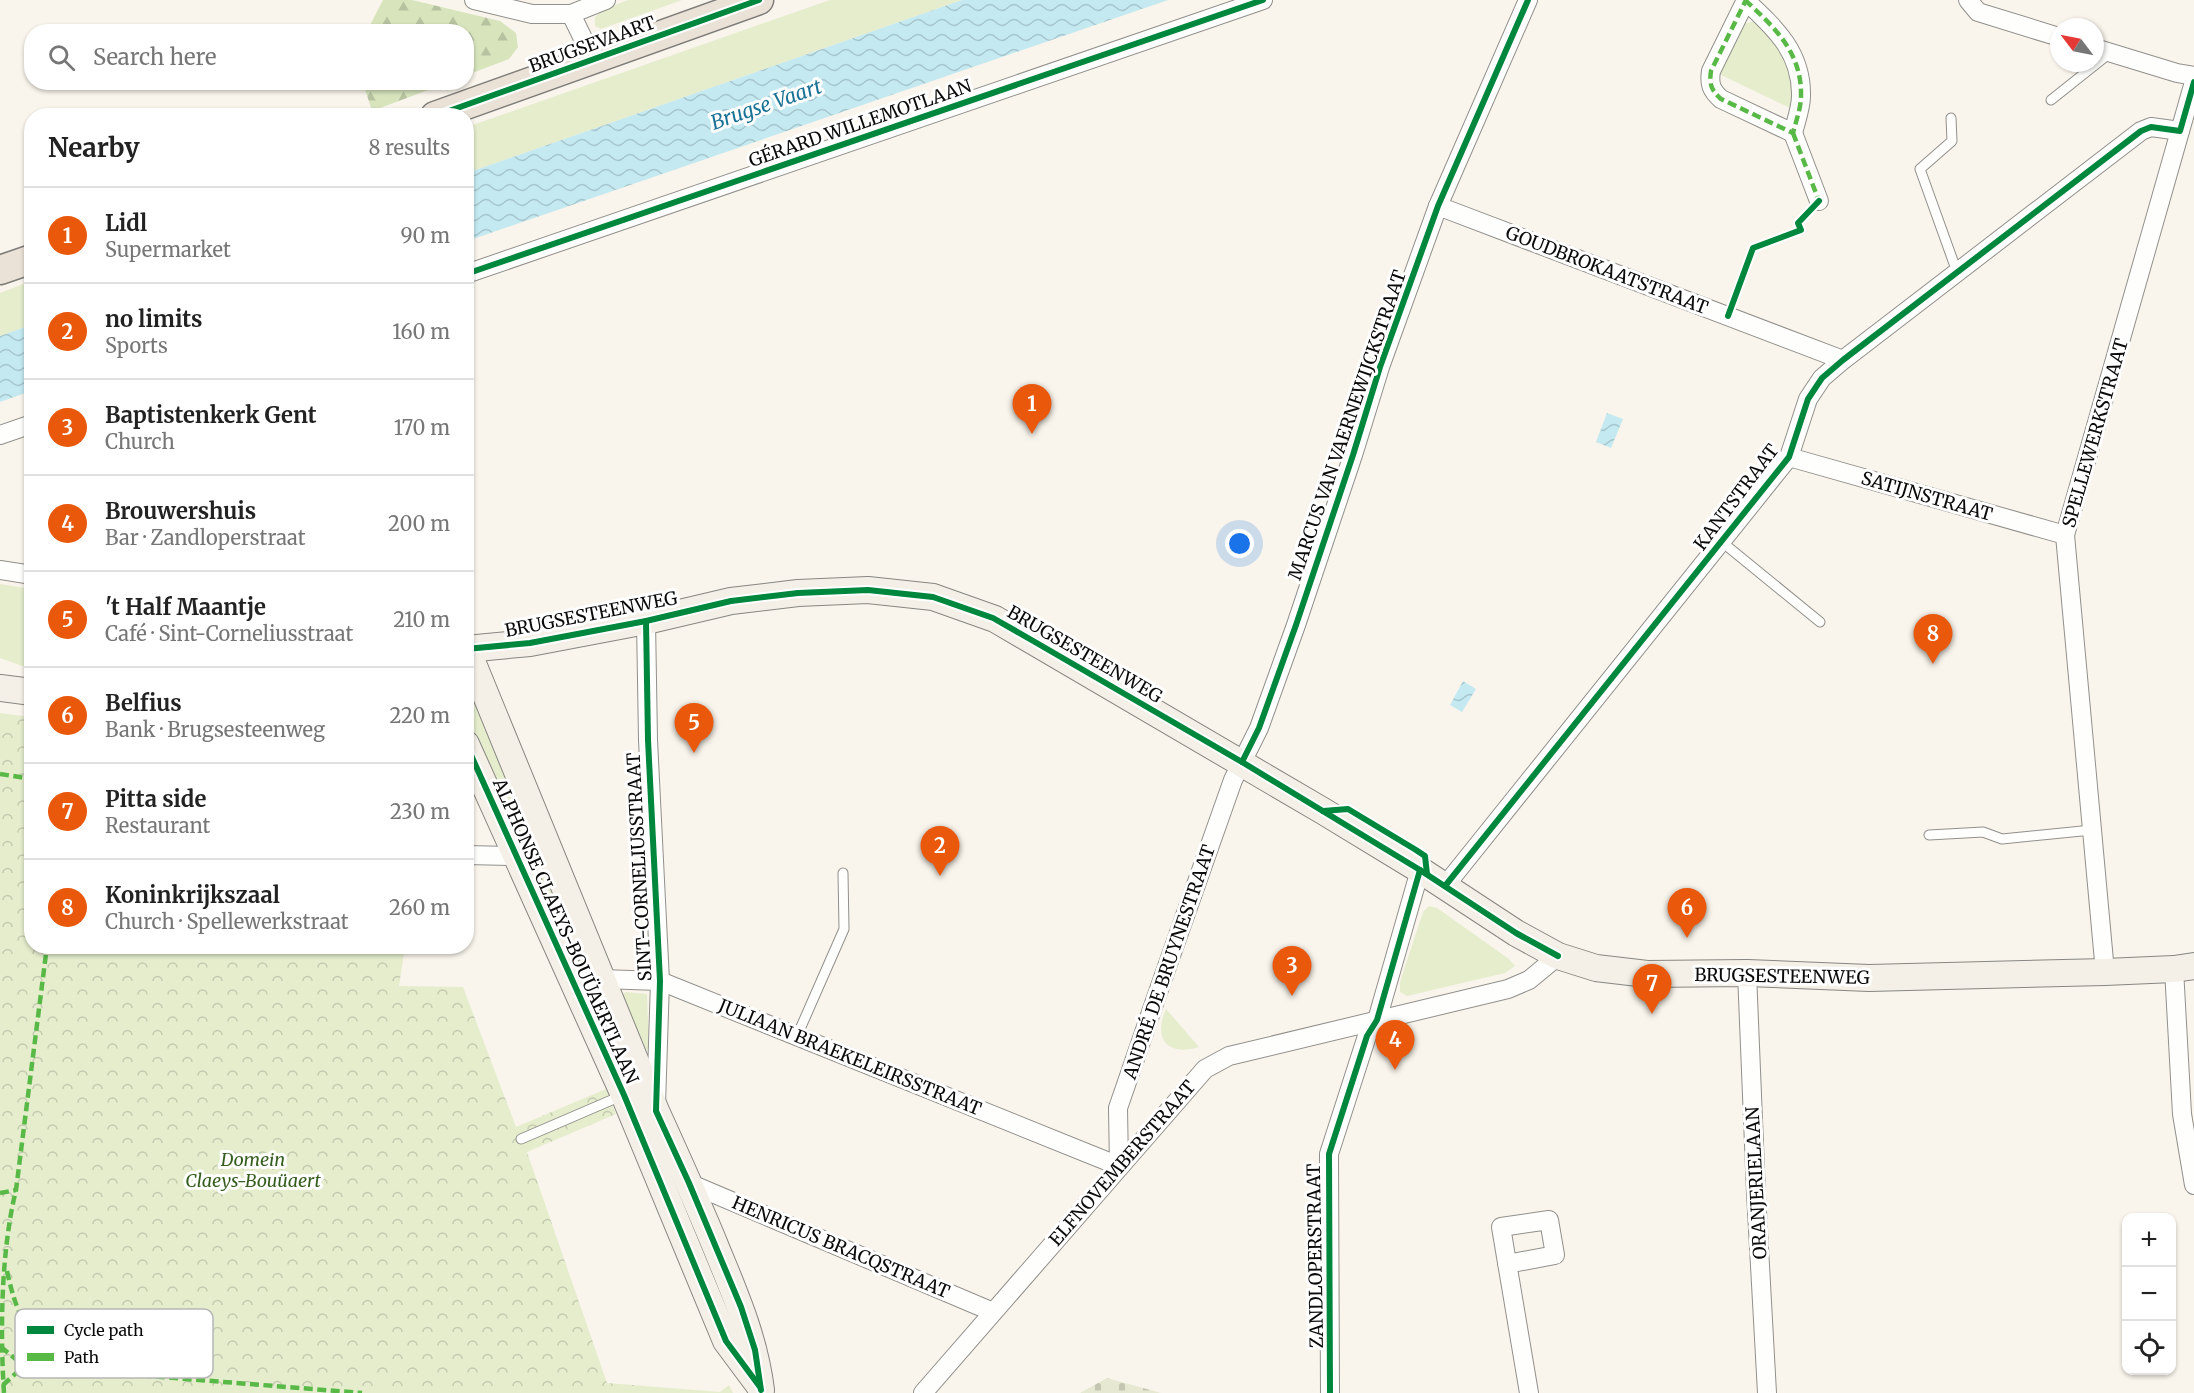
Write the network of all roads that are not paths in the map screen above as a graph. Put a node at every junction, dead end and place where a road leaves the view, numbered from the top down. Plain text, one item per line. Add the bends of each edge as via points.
1 (474, 0) edge
2 (606, 0) edge
3 (759, 0) edge
4 (1263, 0) edge
5 (1528, 0) edge
6 (1746, 0) edge
7 (1976, 4) edge
8 (571, 14) junction
9 (2050, 33) edge
10 (2104, 51) edge
11 (593, 59) junction
12 (2081, 72) edge
13 (2194, 76) edge
14 (2194, 82) edge
15 (2051, 100) dead end
16 (457, 108) edge
17 (1951, 118) dead end
18 (2180, 131) junction
19 (1793, 133) junction
20 (1819, 201) dead end
21 (1438, 206) junction
22 (24, 262) edge
23 (0, 270) edge
24 (474, 271) edge
25 (1957, 272) junction
26 (1843, 360) junction
27 (24, 427) edge
28 (0, 435) edge
29 (1789, 457) junction
30 (2066, 535) junction
31 (1722, 542) junction
32 (0, 570) edge
33 (24, 574) edge
34 (646, 621) junction
35 (1820, 622) dead end
36 (474, 648) edge
37 (474, 666) edge
38 (0, 688) edge
39 (24, 691) edge
40 (474, 762) edge
41 (1242, 762) junction
42 (2092, 830) junction
43 (1929, 835) dead end
44 (546, 844) junction
45 (474, 855) edge
46 (515, 856) junction
47 (1420, 870) junction
48 (843, 873) dead end
49 (1445, 886) junction
50 (1558, 956) junction
51 (2184, 967) edge
52 (2105, 972) junction
53 (1747, 973) junction
54 (602, 979) junction
55 (660, 981) junction
56 (574, 983) junction
57 (1377, 1020) junction
58 (797, 1036) junction
59 (624, 1095) junction
60 (656, 1111) junction
61 (521, 1139) dead end
62 (1119, 1166) junction
63 (654, 1171) junction
64 (689, 1183) junction
65 (2194, 1185) edge
66 (1507, 1264) dead end
67 (993, 1312) junction
68 (762, 1391) edge
69 (923, 1393) edge
70 (1330, 1393) edge
71 (1529, 1393) edge
72 (1767, 1393) edge

1 - 8 street via 532,14
2 - 8 street
3 - 11 main road, BRUGSEVAART
4 - 24 street, GÉRARD WILLEMOTLAAN
5 - 21 street, MARCUS VAN VAERNEWIJCKSTRAAT
6 - 19 street via 1788,45 1797,69 1801,96
6 - 19 street via 1711,71 1713,91 1721,99
7 - 9 street
8 - 11 street
10 - 13 street
11 - 16 main road, BRUGSEVAART
12 - 15 lane
14 - 18 street, SPELLEWERKSTRAAT
17 - 25 lane via 1952,141 1920,169
18 - 25 street, KANTSTRAAT via 2151,127 2141,130
18 - 30 street, SPELLEWERKSTRAAT
19 - 20 street
21 - 26 street, GOUDBROKAATSTRAAT
21 - 41 street, MARCUS VAN VAERNEWIJCKSTRAAT via 1380,367 1296,625
22 - 23 main road
25 - 26 street, KANTSTRAAT
26 - 29 street, KANTSTRAAT via 1822,378 1808,399
27 - 28 street
29 - 30 street, SATIJNSTRAAT
29 - 31 street, KANTSTRAAT
30 - 42 street, SPELLEWERKSTRAAT
31 - 35 lane
31 - 49 street, KANTSTRAAT
32 - 33 street
34 - 36 street, BRUGSESTEENWEG via 530,643
34 - 41 street, BRUGSESTEENWEG via 730,601 798,593 868,590 933,597 993,618
34 - 55 street, SINT-CORNELIUSSTRAAT
37 - 44 street, ALPHONSE CLAEYS-BOUÜAERTLAAN
38 - 39 street
40 - 46 street, ALPHONSE CLAEYS-BOUÜAERTLAAN
41 - 47 street, BRUGSESTEENWEG
41 - 62 street, ANDRÉ DE BRUYNESTRAAT via 1118,1108
42 - 43 lane via 2002,839 1983,832
42 - 52 street, SPELLEWERKSTRAAT
44 - 46 street
44 - 54 street, ALPHONSE CLAEYS-BOUÜAERTLAAN
45 - 46 street
46 - 56 street, ALPHONSE CLAEYS-BOUÜAERTLAAN
47 - 49 street, BRUGSESTEENWEG
47 - 57 street, ZANDLOPERSTRAAT
48 - 58 lane via 844,929
49 - 50 street, BRUGSESTEENWEG
50 - 53 street, BRUGSESTEENWEG via 1596,968 1647,974
50 - 57 street, ELFNOVEMBERSTRAAT via 1529,980 1508,988
51 - 52 street, BRUGSESTEENWEG
51 - 65 street via 2182,1114
52 - 53 street, BRUGSESTEENWEG via 1869,978
53 - 72 street, ORANJERIELAAN
54 - 55 street, JULIAAN BRAEKELEIRSSTRAAT
54 - 56 street, JULIAAN BRAEKELEIRSSTRAAT
54 - 60 street, ALPHONSE CLAEYS-BOUÜAERTLAAN
55 - 58 street, JULIAAN BRAEKELEIRSSTRAAT
55 - 60 street, SINT-CORNELIUSSTRAAT
56 - 59 street, ALPHONSE CLAEYS-BOUÜAERTLAAN
57 - 62 street, ELFNOVEMBERSTRAAT via 1230,1056 1205,1069
57 - 70 street, ZANDLOPERSTRAAT via 1367,1036 1329,1154
58 - 62 street, JULIAAN BRAEKELEIRSSTRAAT
59 - 61 lane
59 - 63 street, ALPHONSE CLAEYS-BOUÜAERTLAAN
60 - 64 street, ALPHONSE CLAEYS-BOUÜAERTLAAN
62 - 67 street, ELFNOVEMBERSTRAAT
63 - 64 street, HENRICUS BRACQSTRAAT
63 - 68 street, ALPHONSE CLAEYS-BOUÜAERTLAAN via 726,1341
64 - 67 street, HENRICUS BRACQSTRAAT
64 - 68 street, ALPHONSE CLAEYS-BOUÜAERTLAAN via 741,1307 755,1350
66 - 71 street
67 - 69 street, ELFNOVEMBERSTRAAT

